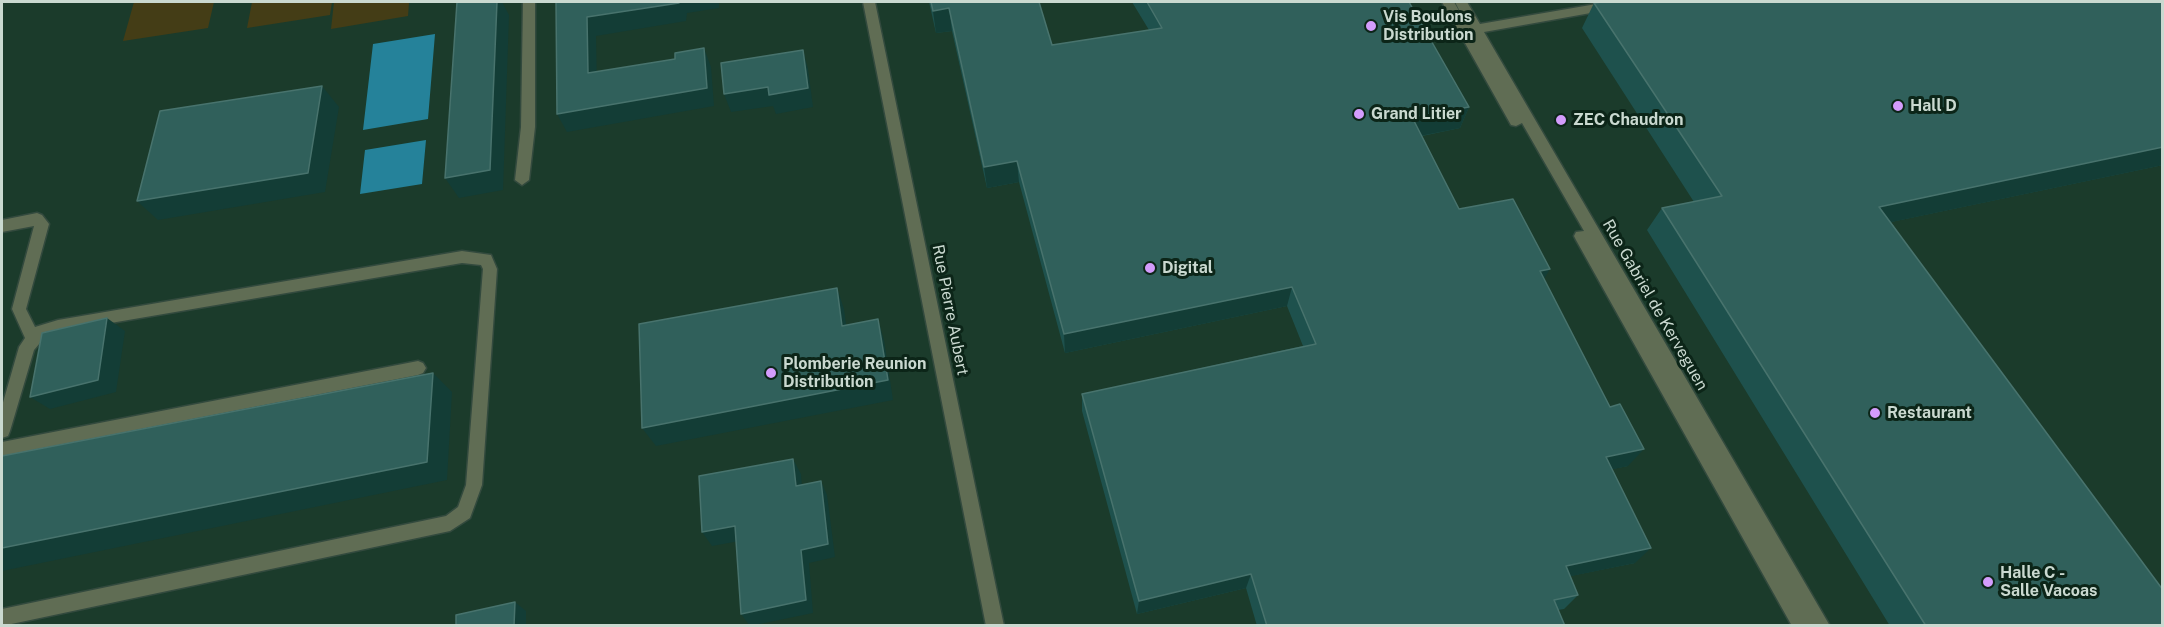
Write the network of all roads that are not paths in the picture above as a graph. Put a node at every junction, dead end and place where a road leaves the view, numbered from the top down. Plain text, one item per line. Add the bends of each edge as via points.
1 (529, 2) edge
2 (869, 2) edge
3 (1459, 2) edge
4 (1630, 2) edge
5 (1477, 29) junction
6 (522, 180) dead end
7 (2, 226) edge
8 (33, 338) junction
9 (418, 368) dead end
10 (2, 431) edge
11 (2, 449) edge
12 (2, 618) edge
13 (995, 626) edge
14 (1802, 626) edge
15 (1821, 626) edge

1 - 6 street via 528,127
2 - 13 street, Rue Pierre Aubert
3 - 5 street, Rue Gabriel de Kerveguen
3 - 14 street
4 - 5 street
5 - 15 street, Rue Gabriel de Kerveguen
7 - 8 street via 36,219 42,224 19,309
8 - 10 street
8 - 12 street via 58,326 462,257 486,259 490,269 474,485 464,512 450,523
9 - 11 street

